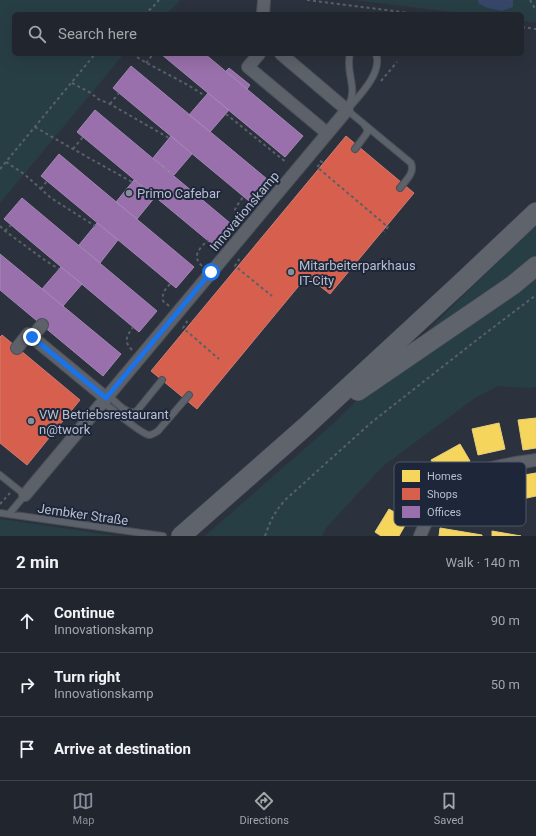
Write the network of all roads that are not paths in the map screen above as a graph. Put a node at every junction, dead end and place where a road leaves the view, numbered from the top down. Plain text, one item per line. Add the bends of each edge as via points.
1 (264, 0) edge
2 (263, 12) edge
3 (257, 56) edge
4 (283, 56) edge
5 (350, 56) edge
6 (376, 56) edge
7 (347, 110) junction
8 (363, 123) junction
9 (327, 134) junction
10 (355, 149) dead end
11 (400, 188) dead end
12 (536, 212) edge
13 (536, 266) edge
14 (42, 325) dead end
15 (32, 337) junction
16 (17, 348) dead end
17 (162, 380) dead end
18 (189, 395) dead end
19 (106, 398) junction
20 (305, 427) junction
21 (536, 460) edge
22 (525, 462) edge
23 (0, 475) edge
24 (25, 495) junction
25 (0, 513) edge
26 (9, 514) junction
27 (425, 526) edge
28 (163, 536) edge
29 (181, 536) edge
30 (420, 536) edge

1 - 2 street
3 - 9 street via 248,67
4 - 7 street
5 - 7 lane via 353,90
6 - 7 lane via 371,81
7 - 8 lane
7 - 9 street, Innovationskamp
8 - 10 lane via 367,133
8 - 11 lane via 411,163 412,172
9 - 19 street, Innovationskamp
12 - 20 main road
13 - 20 main road via 513,285
14 - 15 street
15 - 16 street via 28,334
15 - 19 street
17 - 19 lane via 136,412 128,412
18 - 19 lane via 161,428 152,434 141,432
19 - 24 street, Innovationskamp
20 - 29 main road
21 - 22 street
23 - 24 lane
24 - 26 lane, Innovationskamp
25 - 26 lane, Jembker Straße
26 - 28 lane, Jembker Straße
27 - 30 street

